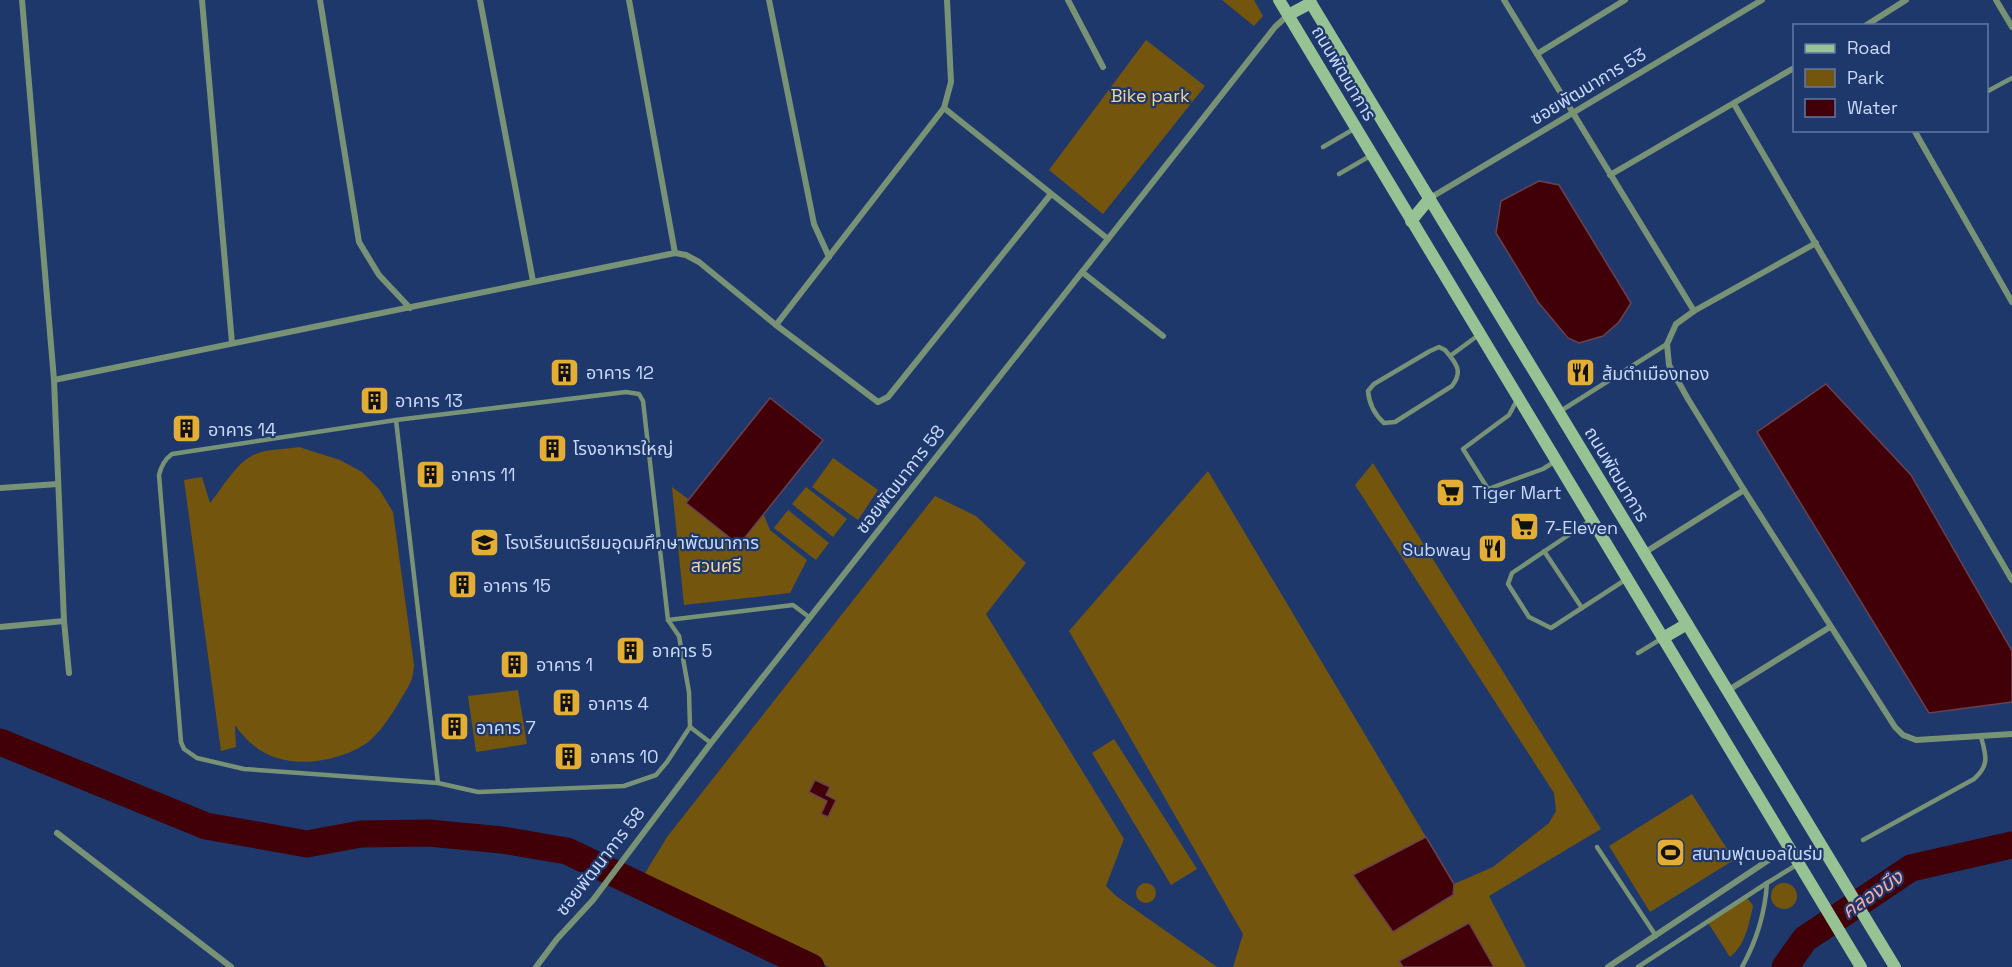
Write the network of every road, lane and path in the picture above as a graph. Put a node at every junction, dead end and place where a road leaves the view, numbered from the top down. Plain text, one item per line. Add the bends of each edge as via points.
1 (22, 0) edge
2 (202, 0) edge
3 (320, 0) edge
4 (480, 0) edge
5 (629, 0) edge
6 (769, 0) edge
7 (947, 0) edge
8 (1068, 0) edge
9 (1279, 0) edge
10 (1504, 0) edge
11 (1625, 0) edge
12 (1762, 0) edge
13 (1906, 0) edge
14 (1996, 0) edge
15 (1310, 1) edge
16 (1288, 15) junction
17 (1868, 24) edge
18 (2012, 27) edge
19 (1537, 54) junction
20 (1103, 67) dead end
21 (1793, 69) edge
22 (2012, 78) edge
23 (1988, 91) edge
24 (1734, 104) junction
25 (944, 108) junction
26 (1574, 112) junction
27 (1356, 127) junction
28 (1915, 132) edge
29 (1323, 147) dead end
30 (1373, 155) junction
31 (1339, 174) dead end
32 (1610, 175) junction
33 (1051, 194) junction
34 (1430, 198) junction
35 (1411, 222) junction
36 (1108, 239) junction
37 (1816, 243) junction
38 (675, 253) junction
39 (829, 257) junction
40 (1083, 272) junction
41 (533, 281) junction
42 (2012, 302) edge
43 (410, 308) junction
44 (1694, 311) junction
45 (776, 325) junction
46 (1480, 334) junction
47 (1163, 336) dead end
48 (232, 343) junction
49 (1667, 344) junction
50 (1450, 356) junction
51 (54, 380) junction
52 (1518, 397) junction
53 (1558, 412) junction
54 (396, 420) junction
55 (1556, 460) junction
56 (58, 484) junction
57 (0, 488) edge
58 (1744, 490) junction
59 (1592, 519) junction
60 (1544, 551) junction
61 (1644, 553) junction
62 (1628, 579) junction
63 (2012, 580) edge
64 (1582, 608) junction
65 (809, 617) junction
66 (668, 620) junction
67 (64, 621) junction
68 (1687, 624) junction
69 (0, 627) edge
70 (1830, 627) junction
71 (1663, 638) junction
72 (1638, 653) dead end
73 (69, 673) dead end
74 (1727, 691) junction
75 (690, 727) junction
76 (2012, 734) edge
77 (1981, 736) junction
78 (711, 743) junction
79 (438, 783) junction
80 (57, 833) dead end
81 (1863, 840) dead end
82 (1598, 847) dead end
83 (1788, 847) junction
84 (1798, 864) junction
85 (1767, 883) junction
86 (1656, 936) junction
87 (538, 966) edge
88 (231, 967) edge
89 (1608, 967) edge
90 (1638, 967) edge
91 (1742, 967) edge
92 (1861, 967) edge
93 (1895, 967) edge

1 - 51 street
2 - 48 street
3 - 43 street via 359,242 379,275
4 - 41 street
5 - 38 street
6 - 39 street via 814,224
7 - 25 street via 951,82
8 - 20 street
9 - 16 main road, ถนนพัฒนาการ
10 - 19 street
11 - 19 street
12 - 26 street, ซอยพัฒนาการ 53
13 - 17 street
14 - 18 street
15 - 16 main road
15 - 34 main road, ถนนพัฒนาการ
16 - 27 main road, ถนนพัฒนาการ
16 - 36 street, ซอยพัฒนาการ 58
19 - 26 street
21 - 24 street
22 - 23 lane
24 - 32 street
24 - 37 street
25 - 33 street
25 - 39 street
26 - 32 street
26 - 34 street, ซอยพัฒนาการ 53
27 - 29 lane
27 - 30 main road, ถนนพัฒนาการ
28 - 42 street
30 - 31 lane
30 - 35 main road, ถนนพัฒนาการ
32 - 44 street
33 - 36 street
33 - 45 street via 882,401 872,399
34 - 35 main road
34 - 53 main road, ถนนพัฒนาการ
35 - 46 main road, ถนนพัฒนาการ
36 - 40 street, ซอยพัฒนาการ 58
37 - 44 street
37 - 63 street
38 - 41 street
38 - 45 street via 699,262
39 - 45 street
40 - 47 street
40 - 65 street, ซอยพัฒนาการ 58
41 - 43 street
43 - 48 street
44 - 49 street via 1676,324
46 - 50 lane
46 - 52 main road, ถนนพัฒนาการ
48 - 51 street
49 - 53 lane
49 - 58 street via 1669,365
50 - 50 lane via 1439,347 1374,384 1368,391 1369,400 1378,417 1384,423 1395,422 1452,386 1458,370
51 - 56 street
52 - 55 main road, ถนนพัฒนาการ
52 - 55 lane via 1509,415 1463,449 1488,489 1543,469
53 - 61 main road, ถนนพัฒนาการ
54 - 66 lane via 626,392 639,394 643,400
54 - 79 lane
54 - 79 lane via 172,454 161,466 181,742 197,758 244,769
55 - 59 main road, ถนนพัฒนาการ
56 - 57 street
56 - 67 street
58 - 61 street
58 - 70 street
59 - 60 lane
59 - 62 main road, ถนนพัฒนาการ
60 - 64 lane
60 - 64 lane via 1512,573 1508,584 1529,617 1551,628
61 - 68 main road, ถนนพัฒนาการ
62 - 64 lane
62 - 71 main road, ถนนพัฒนาการ
65 - 66 lane via 793,606
65 - 78 street, ซอยพัฒนาการ 58
66 - 75 lane via 679,636 689,692
67 - 69 street
67 - 73 street
68 - 71 main road
68 - 74 main road, ถนนพัฒนาการ
70 - 74 street
70 - 77 street via 1903,735 1916,740
71 - 72 lane
71 - 83 main road, ถนนพัฒนาการ
74 - 93 main road, ถนนพัฒนาการ
75 - 78 lane
75 - 79 lane via 656,775 624,786 478,792
76 - 77 street
77 - 81 lane via 1986,756 1982,772
78 - 87 street, ซอยพัฒนาการ 58 via 594,900
80 - 88 street
82 - 86 lane
83 - 84 main road, ถนนพัฒนาการ
83 - 86 street
84 - 85 lane
84 - 92 main road, ถนนพัฒนาการ
85 - 90 lane
85 - 91 lane via 1759,930
86 - 89 street

